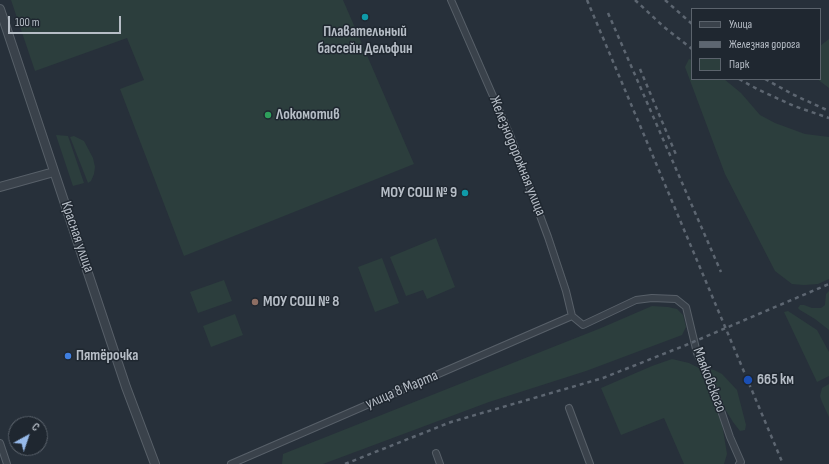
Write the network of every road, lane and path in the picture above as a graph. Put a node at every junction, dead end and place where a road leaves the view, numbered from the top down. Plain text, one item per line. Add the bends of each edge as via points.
1 (451, 0) edge
2 (0, 9) edge
3 (54, 172) junction
4 (0, 187) edge
5 (572, 316) junction
6 (569, 408) dead end
7 (0, 443) edge
8 (436, 453) dead end
9 (7, 464) edge
10 (155, 464) edge
11 (231, 464) edge
12 (440, 464) edge
13 (590, 464) edge
14 (739, 464) edge

1 - 5 street, Железнодорожная улица via 510,135 548,237
2 - 3 street, Красная улица
3 - 4 street
3 - 10 street, Красная улица via 126,387
5 - 11 street, улица 8 Марта
5 - 14 street, Маяковского via 583,325 636,300 652,298 676,299 686,307 697,353 714,390 741,462
6 - 13 street
7 - 9 street
8 - 12 street

